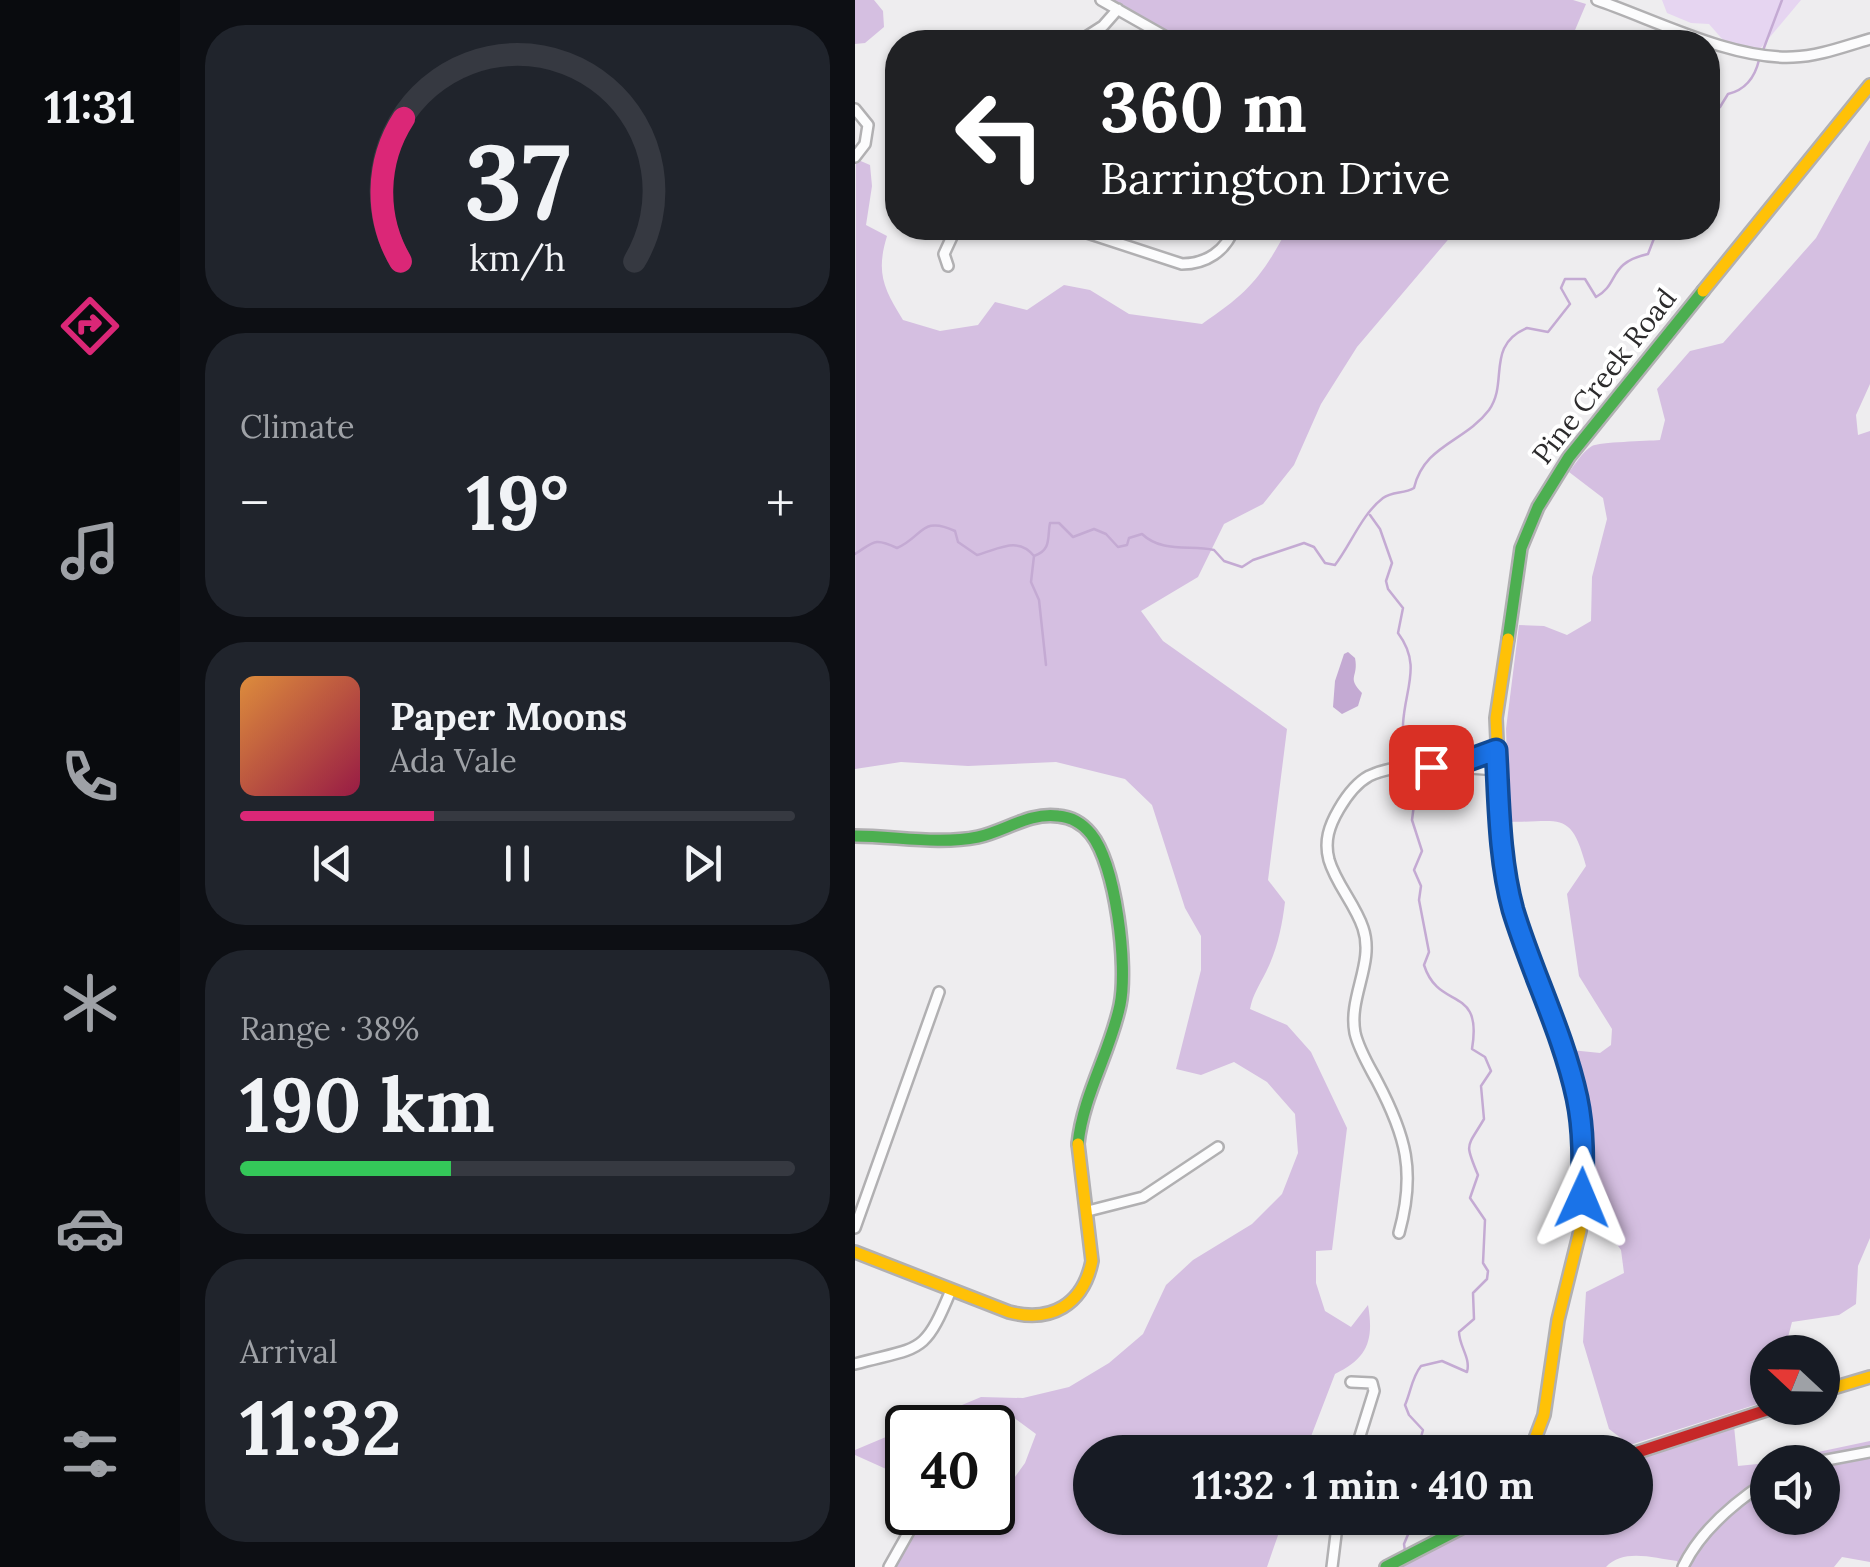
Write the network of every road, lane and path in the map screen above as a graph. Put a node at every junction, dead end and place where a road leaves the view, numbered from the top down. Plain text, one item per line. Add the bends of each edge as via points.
1 (1101, 0) edge
2 (1597, 0) edge
3 (1118, 10) junction
4 (1097, 30) edge
5 (1154, 30) edge
6 (1682, 30) edge
7 (1870, 39) edge
8 (1720, 44) edge
9 (1870, 85) edge
10 (855, 109) edge
11 (855, 156) edge
12 (950, 240) edge
13 (1123, 240) edge
14 (1227, 240) edge
15 (948, 266) dead end
16 (1496, 750) junction
17 (1455, 765) junction
18 (1497, 770) junction
19 (855, 836) edge
20 (939, 992) dead end
21 (1218, 1147) dead end
22 (1089, 1211) junction
23 (855, 1228) edge
24 (1399, 1233) dead end
25 (855, 1252) edge
26 (951, 1290) junction
27 (855, 1364) edge
28 (1870, 1376) edge
29 (1351, 1382) dead end
30 (1840, 1386) edge
31 (1750, 1416) edge
32 (1360, 1435) edge
33 (1536, 1435) edge
34 (1653, 1447) edge
35 (1870, 1452) edge
36 (1840, 1458) edge
37 (1750, 1494) edge
38 (907, 1535) edge
39 (1337, 1535) edge
40 (1447, 1535) edge
41 (889, 1567) edge
42 (1332, 1567) edge
43 (1386, 1567) edge
44 (1683, 1567) edge

1 - 3 street
2 - 6 street
3 - 4 street
3 - 5 street
7 - 8 street via 1776,56
9 - 16 street, Pine Creek Road via 1569,457 1538,507 1521,548
10 - 11 street via 868,125
12 - 15 street via 944,254
13 - 14 street via 1168,262 1196,264
16 - 17 street
16 - 18 street, Pine Creek Road
17 - 18 street
17 - 24 street via 1371,775 1345,799 1327,838 1332,869 1365,936 1355,1033 1408,1158
18 - 33 street, Pine Creek Road via 1512,906 1572,1076 1583,1142 1579,1231
19 - 22 street via 977,837 1057,814 1076,820 1095,839 1119,918 1125,972 1080,1127 1078,1158
20 - 23 street
21 - 22 street via 1143,1197
22 - 26 street via 1088,1281 1058,1312 1017,1314
25 - 26 street
26 - 27 street via 925,1342
28 - 30 street
29 - 32 street via 1372,1383 1374,1390
31 - 34 street
35 - 36 street
37 - 44 street via 1720,1518
38 - 41 street
39 - 42 street
40 - 43 street

